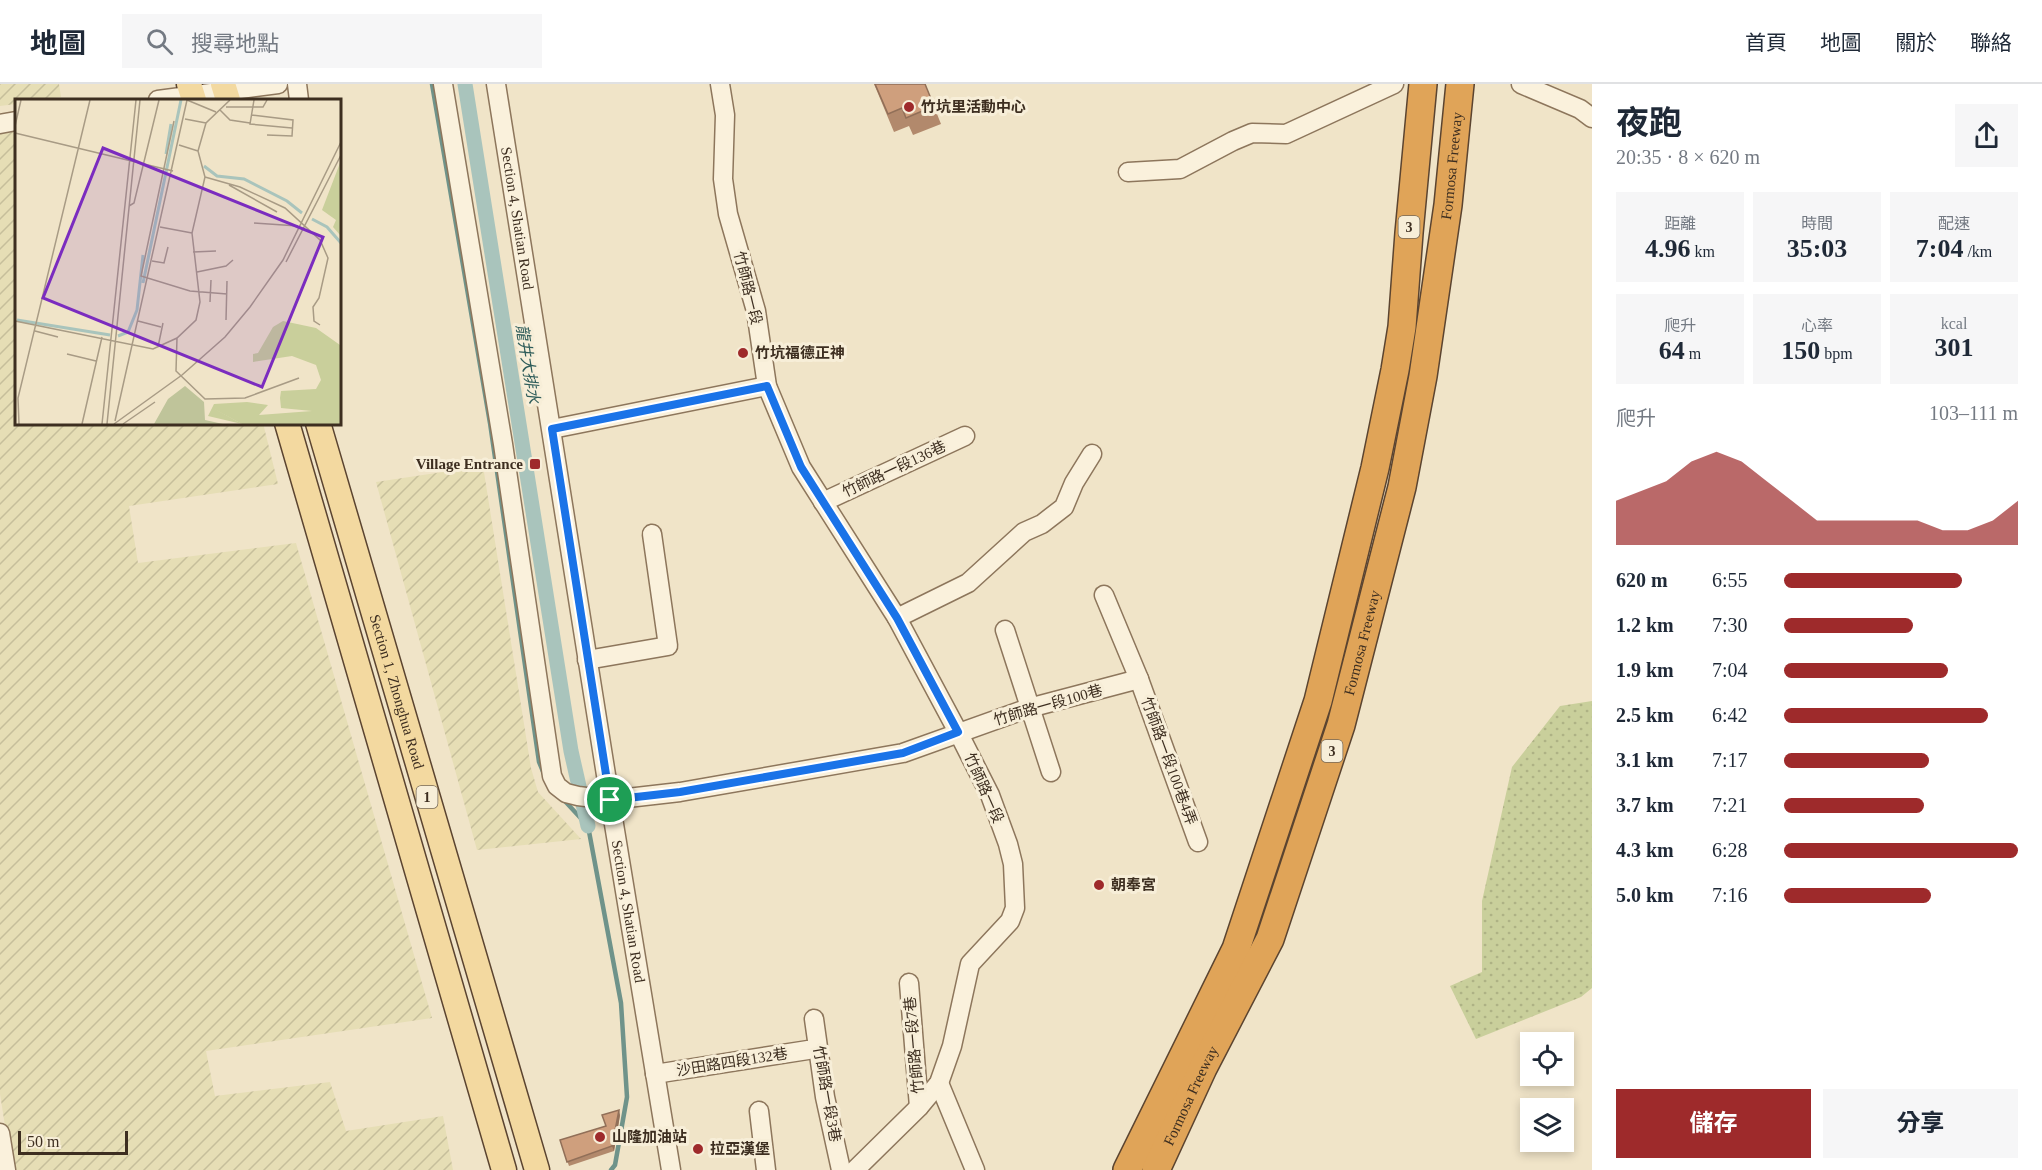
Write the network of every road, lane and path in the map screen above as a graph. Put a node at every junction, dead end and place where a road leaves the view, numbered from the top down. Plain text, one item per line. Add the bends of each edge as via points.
1 (278, 84) edge
2 (297, 84) edge
3 (442, 84) edge
4 (496, 84) edge
5 (720, 84) edge
6 (1394, 84) edge
7 (1423, 84) edge
8 (1460, 84) edge
9 (1521, 84) edge
10 (226, 92) edge
11 (192, 93) edge
12 (163, 99) edge
13 (299, 99) edge
14 (1586, 114) edge
15 (15, 121) edge
16 (0, 124) edge
17 (1128, 172) dead end
18 (767, 386) junction
19 (287, 424) edge
20 (318, 424) edge
21 (552, 429) junction
22 (965, 436) dead end
23 (1092, 454) dead end
24 (823, 502) junction
25 (652, 534) dead end
26 (1104, 596) dead end
27 (897, 618) junction
28 (1005, 630) dead end
29 (587, 660) junction
30 (1139, 679) junction
31 (1029, 708) junction
32 (958, 732) junction
33 (1051, 772) dead end
34 (610, 800) junction
35 (1198, 842) dead end
36 (909, 983) dead end
37 (814, 1018) dead end
38 (808, 1050) dead end
39 (655, 1074) junction
40 (939, 1083) junction
41 (919, 1107) junction
42 (759, 1111) dead end
43 (0, 1133) edge
44 (6, 1170) edge
45 (504, 1170) edge
46 (537, 1170) edge
47 (671, 1170) edge
48 (766, 1170) edge
49 (841, 1170) edge
50 (855, 1170) edge
51 (975, 1170) edge
52 (1127, 1170) edge
53 (1156, 1170) edge

1 - 10 street
2 - 13 street
3 - 34 street, 竹師路一段100巷 via 503,444 552,776 566,793
4 - 21 street, Section 4, Shatian Road
5 - 18 street, 竹師路一段 via 725,115 723,179 728,214 756,310
6 - 17 street via 1287,134 1252,133 1180,169
7 - 52 highway, Formosa Freeway / 3 via 1395,370 1318,701 1236,949
8 - 53 highway, Formosa Freeway / 3 via 1424,376 1402,487 1341,725 1270,939
9 - 14 street
10 - 11 street
11 - 12 street
15 - 16 street
18 - 21 street
18 - 24 street, 竹師路一段 via 801,467
19 - 45 main road, Section 1, Zhonghua Road / 1
20 - 46 main road, Section 1, Zhonghua Road / 1
21 - 29 street, Section 4, Shatian Road
22 - 24 street, 竹師路一段136巷
23 - 27 street via 1064,507 1024,532 968,583
24 - 27 street, 竹師路一段
25 - 29 street via 668,646
26 - 30 street, 竹師路一段100巷4弄
27 - 32 street, 竹師路一段
28 - 31 street
29 - 34 street, Section 4, Shatian Road
30 - 31 street, 竹師路一段100巷
30 - 35 street, 竹師路一段100巷4弄
31 - 32 street, 竹師路一段100巷
31 - 33 street
32 - 34 street, 竹師路一段100巷 via 903,753 680,792
32 - 40 street, 竹師路一段 via 990,795 1008,844 1015,908 1010,921 970,964 952,1046
34 - 39 street, Section 4, Shatian Road
36 - 41 street, 竹師路一段7巷
37 - 49 street, 竹師路一段3巷
38 - 39 street, 沙田路四段132巷
39 - 47 street, Section 4, Shatian Road
40 - 41 street, 竹師路一段
40 - 51 street
41 - 50 street, 竹師路一段
42 - 48 street
43 - 44 street

